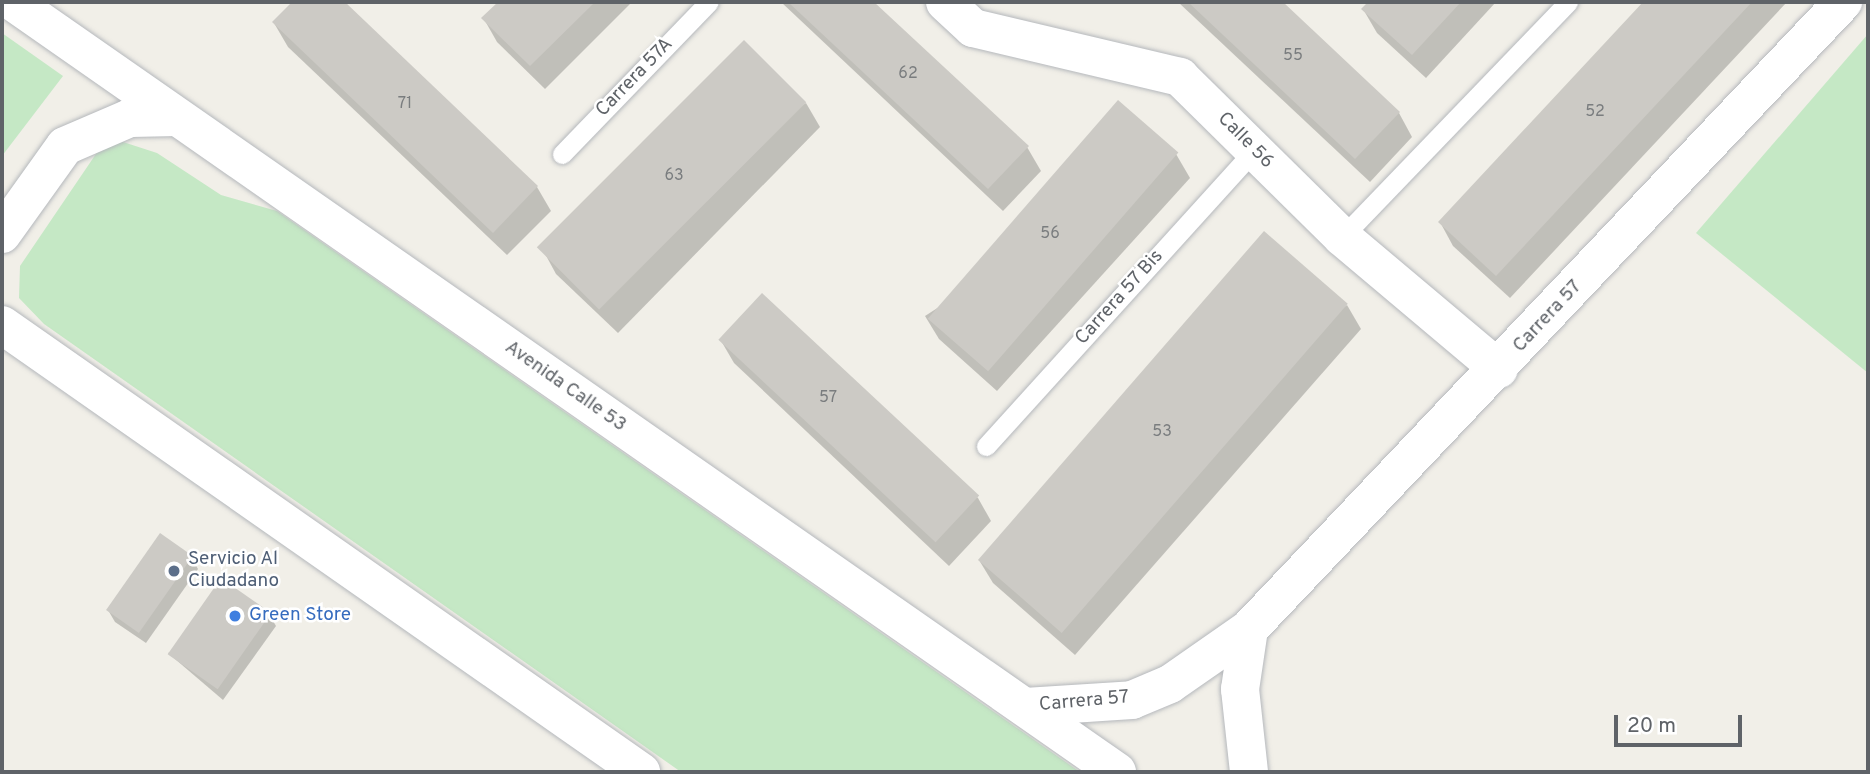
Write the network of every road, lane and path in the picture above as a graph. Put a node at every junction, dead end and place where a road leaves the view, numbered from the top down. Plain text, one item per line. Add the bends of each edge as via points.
1 (13, 2) edge
2 (709, 2) edge
3 (945, 2) edge
4 (1568, 2) edge
5 (1843, 2) edge
6 (177, 117) junction
7 (1254, 150) junction
8 (562, 154) dead end
9 (2, 234) edge
10 (1342, 237) junction
11 (2, 325) edge
12 (1499, 369) junction
13 (986, 446) dead end
14 (1249, 629) junction
15 (1025, 706) junction
16 (641, 772) edge
17 (1117, 772) edge
18 (1249, 772) edge

1 - 6 street, Avenida Calle 53
2 - 8 lane, Carrera 57A
3 - 7 street, Calle 56 via 973,28 1180,77
4 - 10 lane
5 - 12 street, Carrera 57
6 - 9 street via 130,118 65,146
6 - 15 street, Avenida Calle 53
7 - 10 street, Calle 56
7 - 13 lane, Carrera 57 Bis
10 - 12 street, Calle 56
11 - 16 street
12 - 14 street, Carrera 57
14 - 15 street, Carrera 57 via 1170,684 1132,700
14 - 18 street via 1240,689
15 - 17 street, Avenida Calle 53

